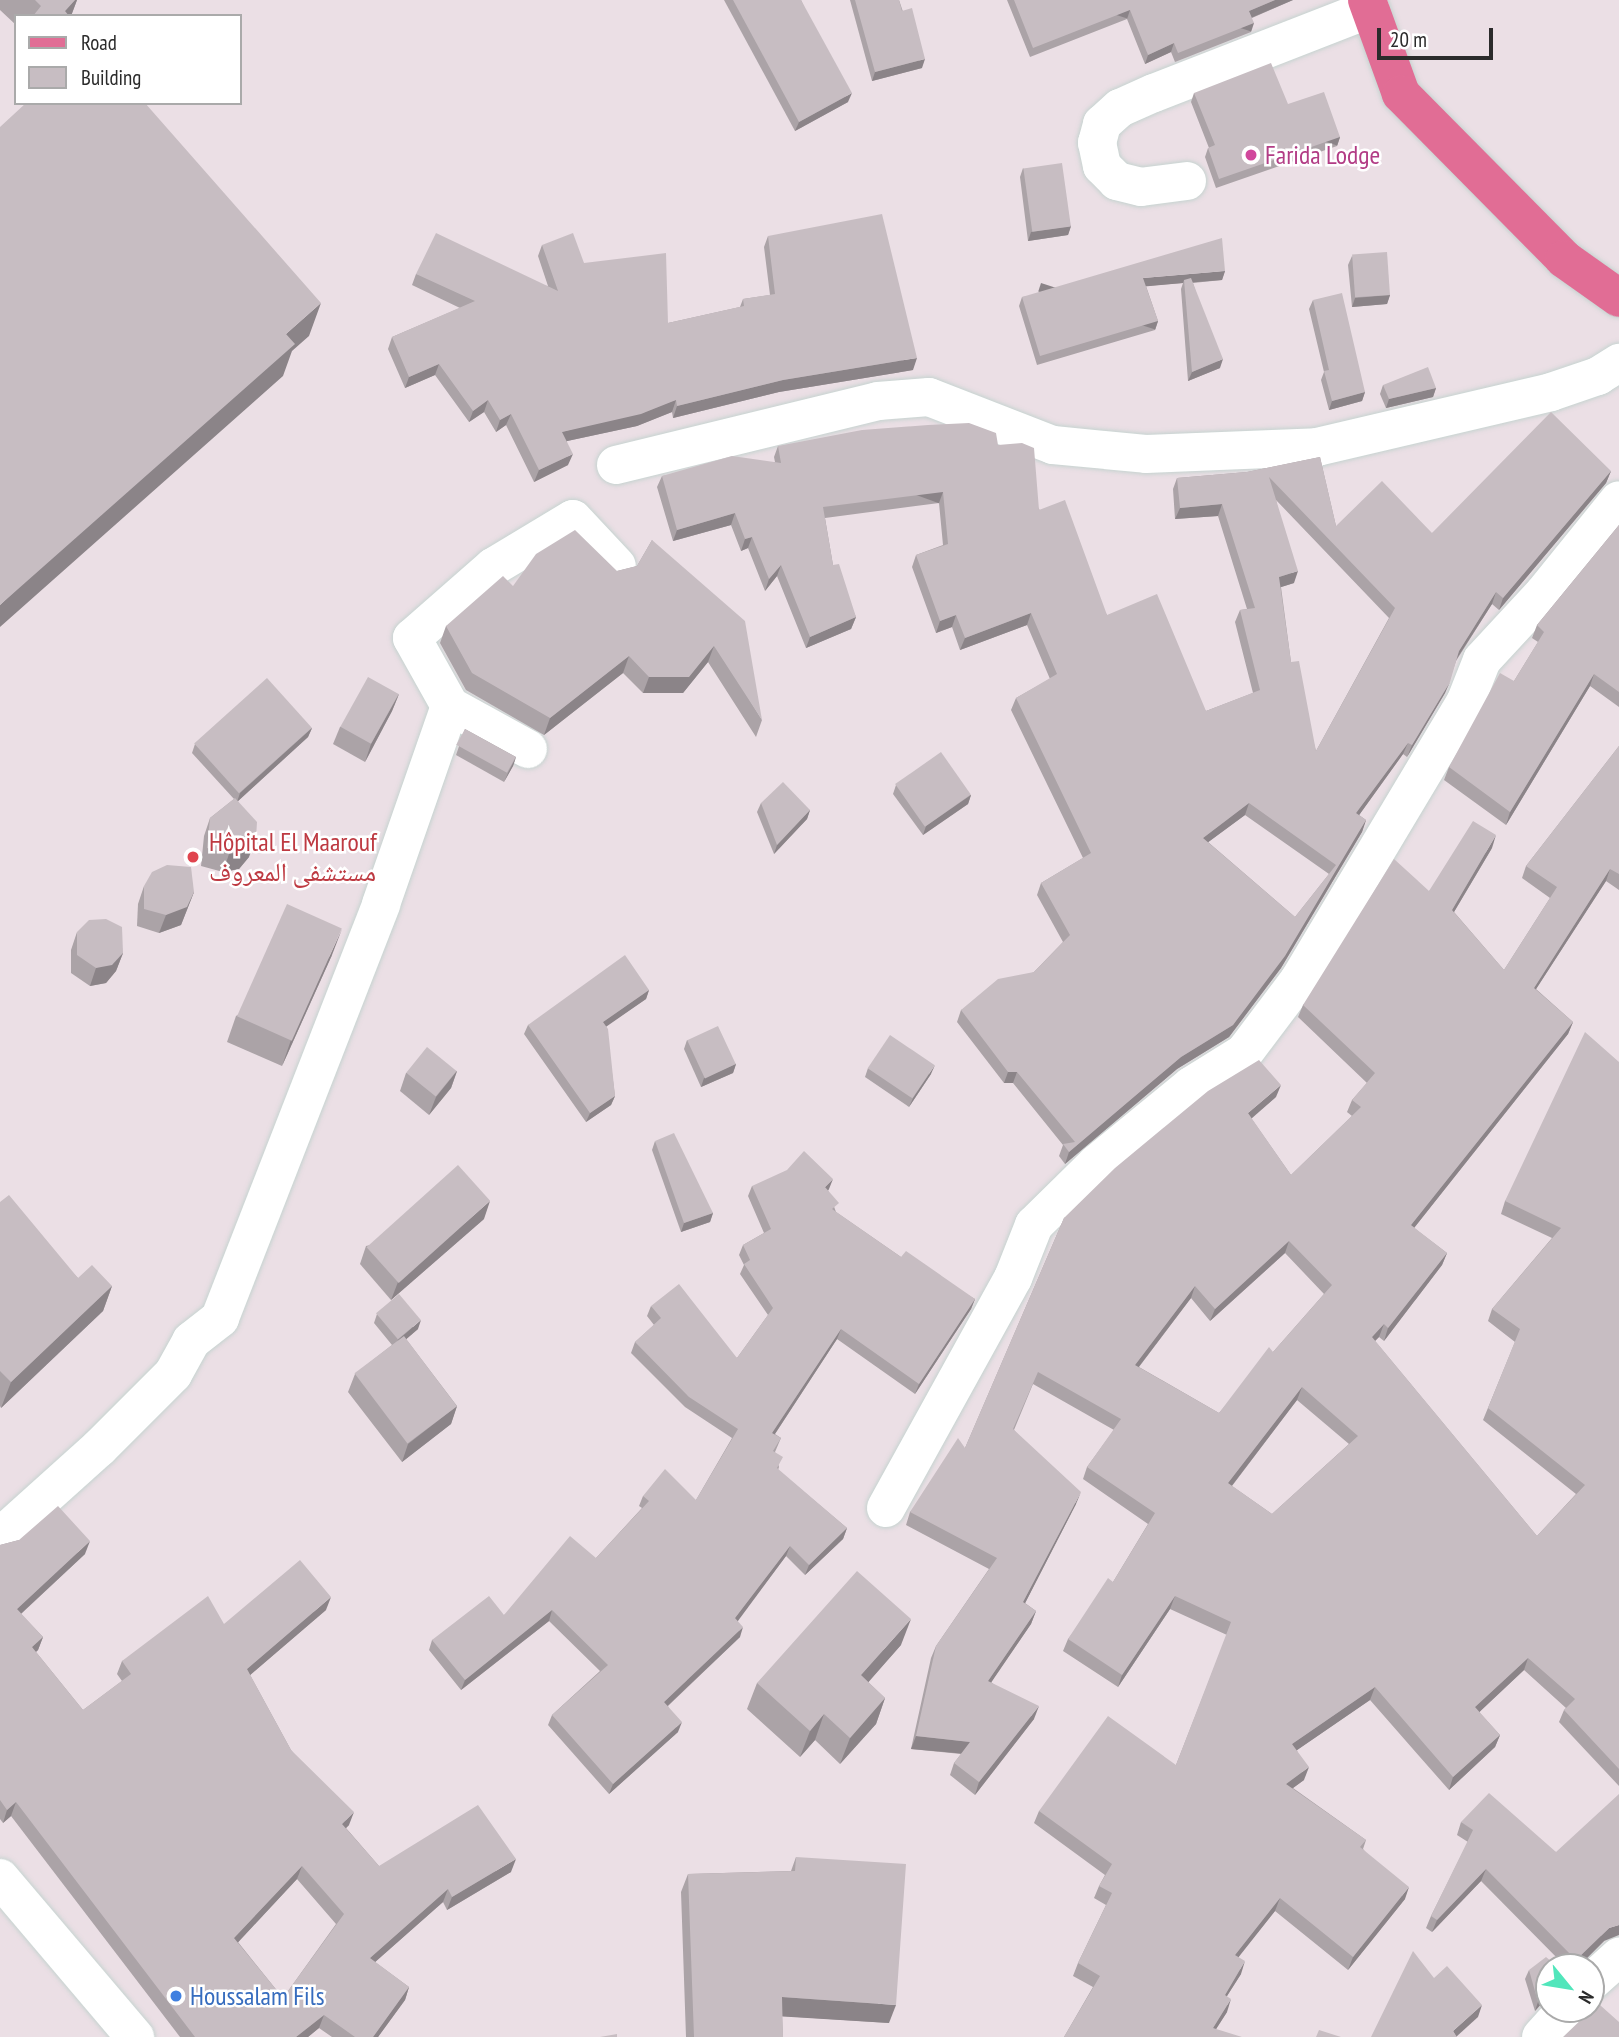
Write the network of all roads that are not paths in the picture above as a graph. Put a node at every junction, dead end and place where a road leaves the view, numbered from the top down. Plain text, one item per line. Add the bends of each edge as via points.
1 (1368, 5) edge
2 (1186, 181) dead end
3 (1619, 298) edge
4 (1619, 363) edge
5 (616, 465) dead end
6 (1619, 500) edge
7 (617, 566) dead end
8 (450, 706) junction
9 (528, 749) dead end
10 (886, 1508) dead end
11 (0, 1537) edge
12 (0, 1878) edge
13 (1619, 1957) edge
14 (1605, 1970) edge
15 (1554, 2023) edge
16 (135, 2037) edge
17 (1541, 2037) edge

1 - 2 street via 1120,108 1102,124 1097,144 1102,166 1117,181 1141,187
1 - 3 main road via 1402,94 1564,259
4 - 5 street via 1598,376 1551,392 1317,447 1146,454 1052,445 929,397 878,401
6 - 10 street via 1545,593 1482,660 1465,703 1306,969 1244,1053 1192,1086 1096,1164 1034,1225 1013,1278
7 - 8 street via 573,519 493,567 412,638
8 - 9 street
8 - 11 street via 381,904 220,1318 191,1341 173,1374 99,1448
12 - 16 street
13 - 14 street
15 - 17 street

